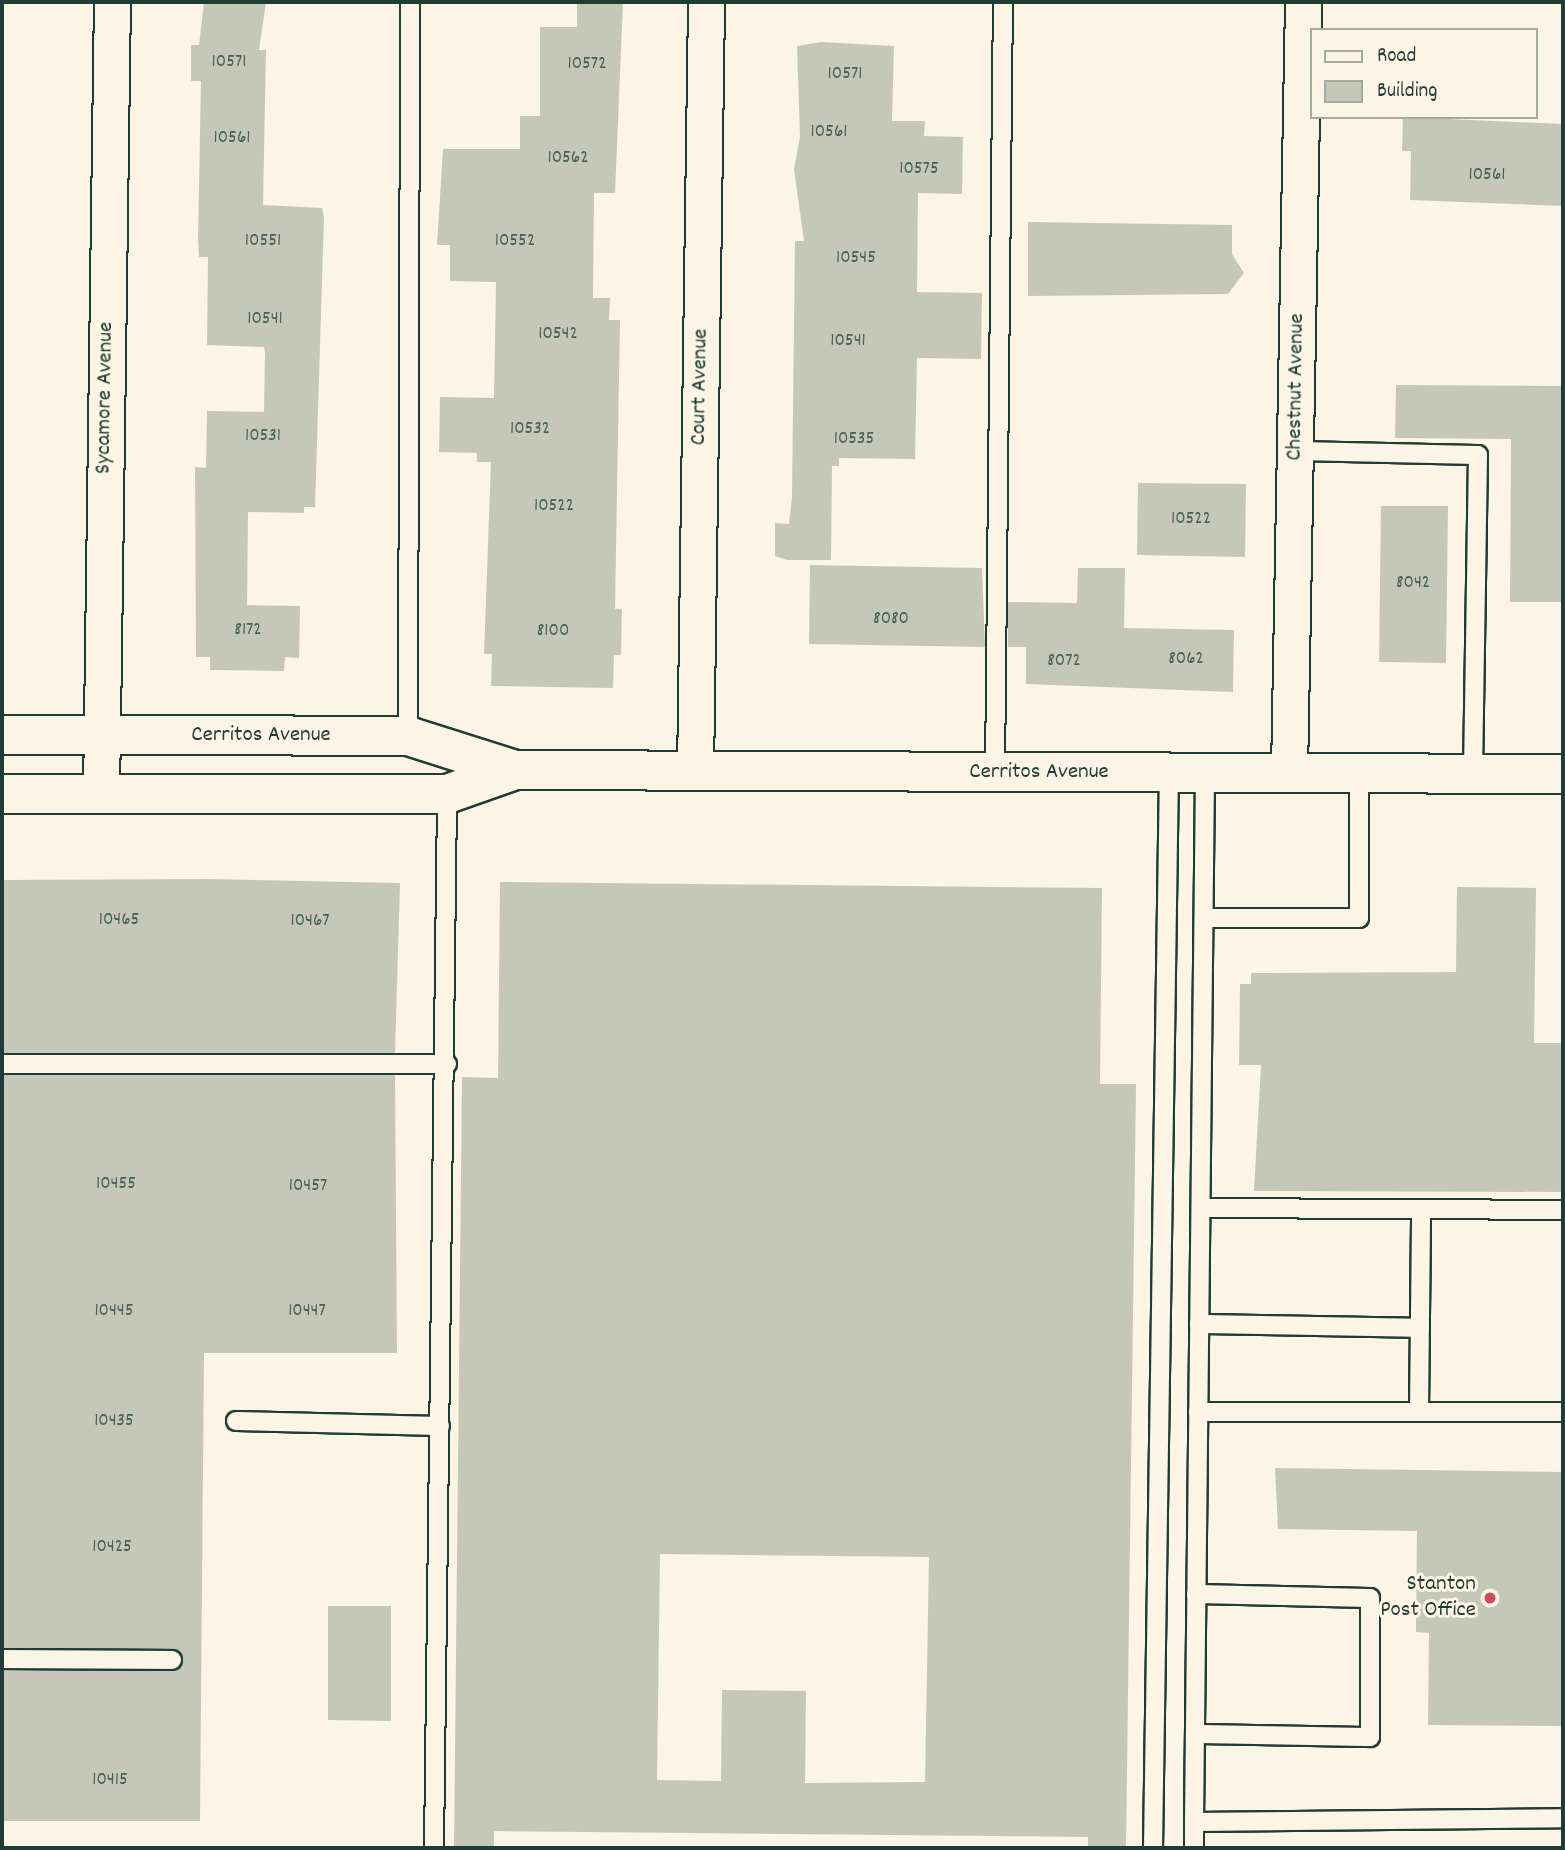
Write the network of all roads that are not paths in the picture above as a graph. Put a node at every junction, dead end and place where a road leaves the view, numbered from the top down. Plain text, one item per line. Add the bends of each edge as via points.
1 (111, 2) edge
2 (410, 2) edge
3 (706, 2) edge
4 (1003, 2) edge
5 (1303, 2) edge
6 (1297, 451) junction
7 (2, 735) edge
8 (102, 736) junction
9 (408, 736) junction
10 (515, 770) junction
11 (695, 772) junction
12 (995, 773) junction
13 (1187, 773) junction
14 (1289, 773) junction
15 (1359, 774) junction
16 (1473, 774) junction
17 (1563, 774) edge
18 (2, 794) edge
19 (447, 794) junction
20 (101, 795) junction
21 (1204, 918) junction
22 (2, 1064) edge
23 (447, 1064) junction
24 (1201, 1208) junction
25 (1420, 1209) junction
26 (1563, 1210) edge
27 (1199, 1324) junction
28 (1420, 1328) junction
29 (1198, 1412) junction
30 (1419, 1412) junction
31 (1563, 1412) edge
32 (236, 1420) dead end
33 (440, 1426) junction
34 (1196, 1594) junction
35 (2, 1659) edge
36 (172, 1660) dead end
37 (1195, 1734) junction
38 (1563, 1818) edge
39 (1194, 1822) junction
40 (434, 1848) edge
41 (1153, 1848) edge
42 (1194, 1848) edge

1 - 8 street, Sycamore Avenue
2 - 9 lane
3 - 11 street, Court Avenue
4 - 12 lane
5 - 6 street, Chestnut Avenue
6 - 14 street, Chestnut Avenue
6 - 16 lane via 1478,455
7 - 8 street, Cerritos Avenue
8 - 9 street, Cerritos Avenue
8 - 20 street, Sycamore Avenue
9 - 10 street, Cerritos Avenue
10 - 11 street, Cerritos Avenue
10 - 19 street, Cerritos Avenue
11 - 12 street, Cerritos Avenue
12 - 13 street, Cerritos Avenue
13 - 14 street, Cerritos Avenue
13 - 21 lane
13 - 41 lane
14 - 15 street, Cerritos Avenue
15 - 16 street, Cerritos Avenue
15 - 21 lane via 1359,918
16 - 17 street, Cerritos Avenue
18 - 20 street, Cerritos Avenue
19 - 20 street, Cerritos Avenue
19 - 23 lane
21 - 24 lane
22 - 23 lane
23 - 33 lane
24 - 25 lane
24 - 27 lane
25 - 26 lane
25 - 28 lane
27 - 28 lane
27 - 29 lane
28 - 30 lane
29 - 30 lane
29 - 34 lane
30 - 31 lane
32 - 33 lane
33 - 40 lane
34 - 37 lane
34 - 37 lane via 1370,1598 1370,1737
35 - 36 lane
37 - 39 lane
38 - 39 lane
39 - 42 lane

